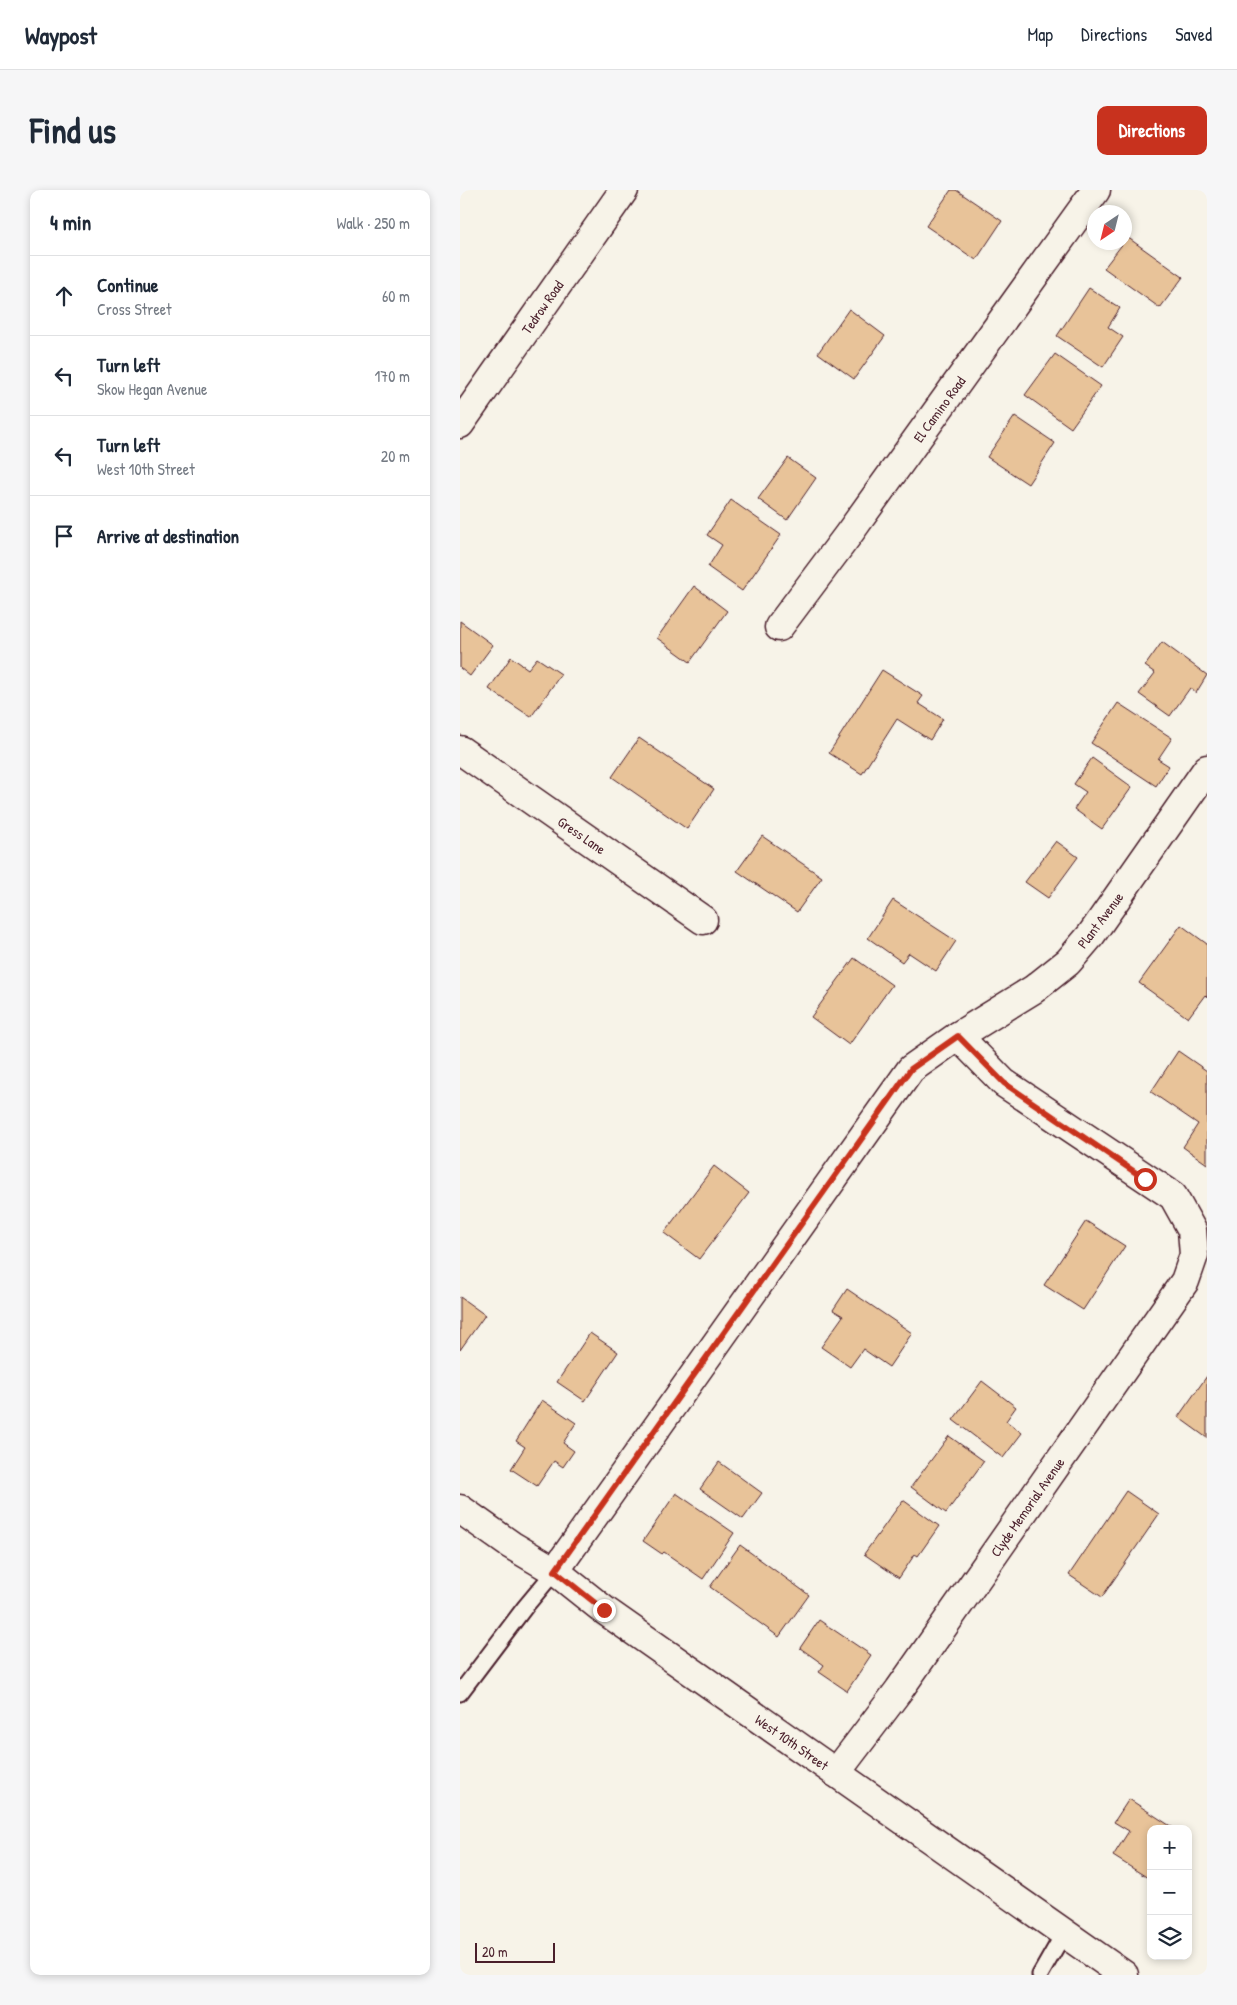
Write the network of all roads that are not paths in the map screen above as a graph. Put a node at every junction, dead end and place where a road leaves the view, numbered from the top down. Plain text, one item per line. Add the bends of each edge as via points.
1 (624, 190) edge
2 (1096, 190) edge
3 (460, 424) edge
4 (780, 627) dead end
5 (460, 750) edge
6 (1207, 770) edge
7 (703, 920) dead end
8 (958, 1036) junction
9 (460, 1509) edge
10 (555, 1571) junction
11 (460, 1694) edge
12 (836, 1773) junction
13 (1064, 1933) junction
14 (1040, 1975) edge
15 (1124, 1975) edge

1 - 3 street, Tedrow Road
2 - 4 street, El Camino Road
5 - 7 street, Gress Lane
6 - 8 street, Plant Avenue via 1091,935 1068,962 1034,989
8 - 10 street, Plant Avenue via 911,1069
8 - 12 street, Clyde Memorial Avenue via 1004,1083 1173,1196 1192,1230 1194,1255 1185,1281 899,1690
9 - 10 street, West 10th Street
10 - 11 lane
10 - 12 street, West 10th Street via 604,1610
12 - 13 street, West 10th Street
13 - 14 lane
13 - 15 street, West 10th Street

